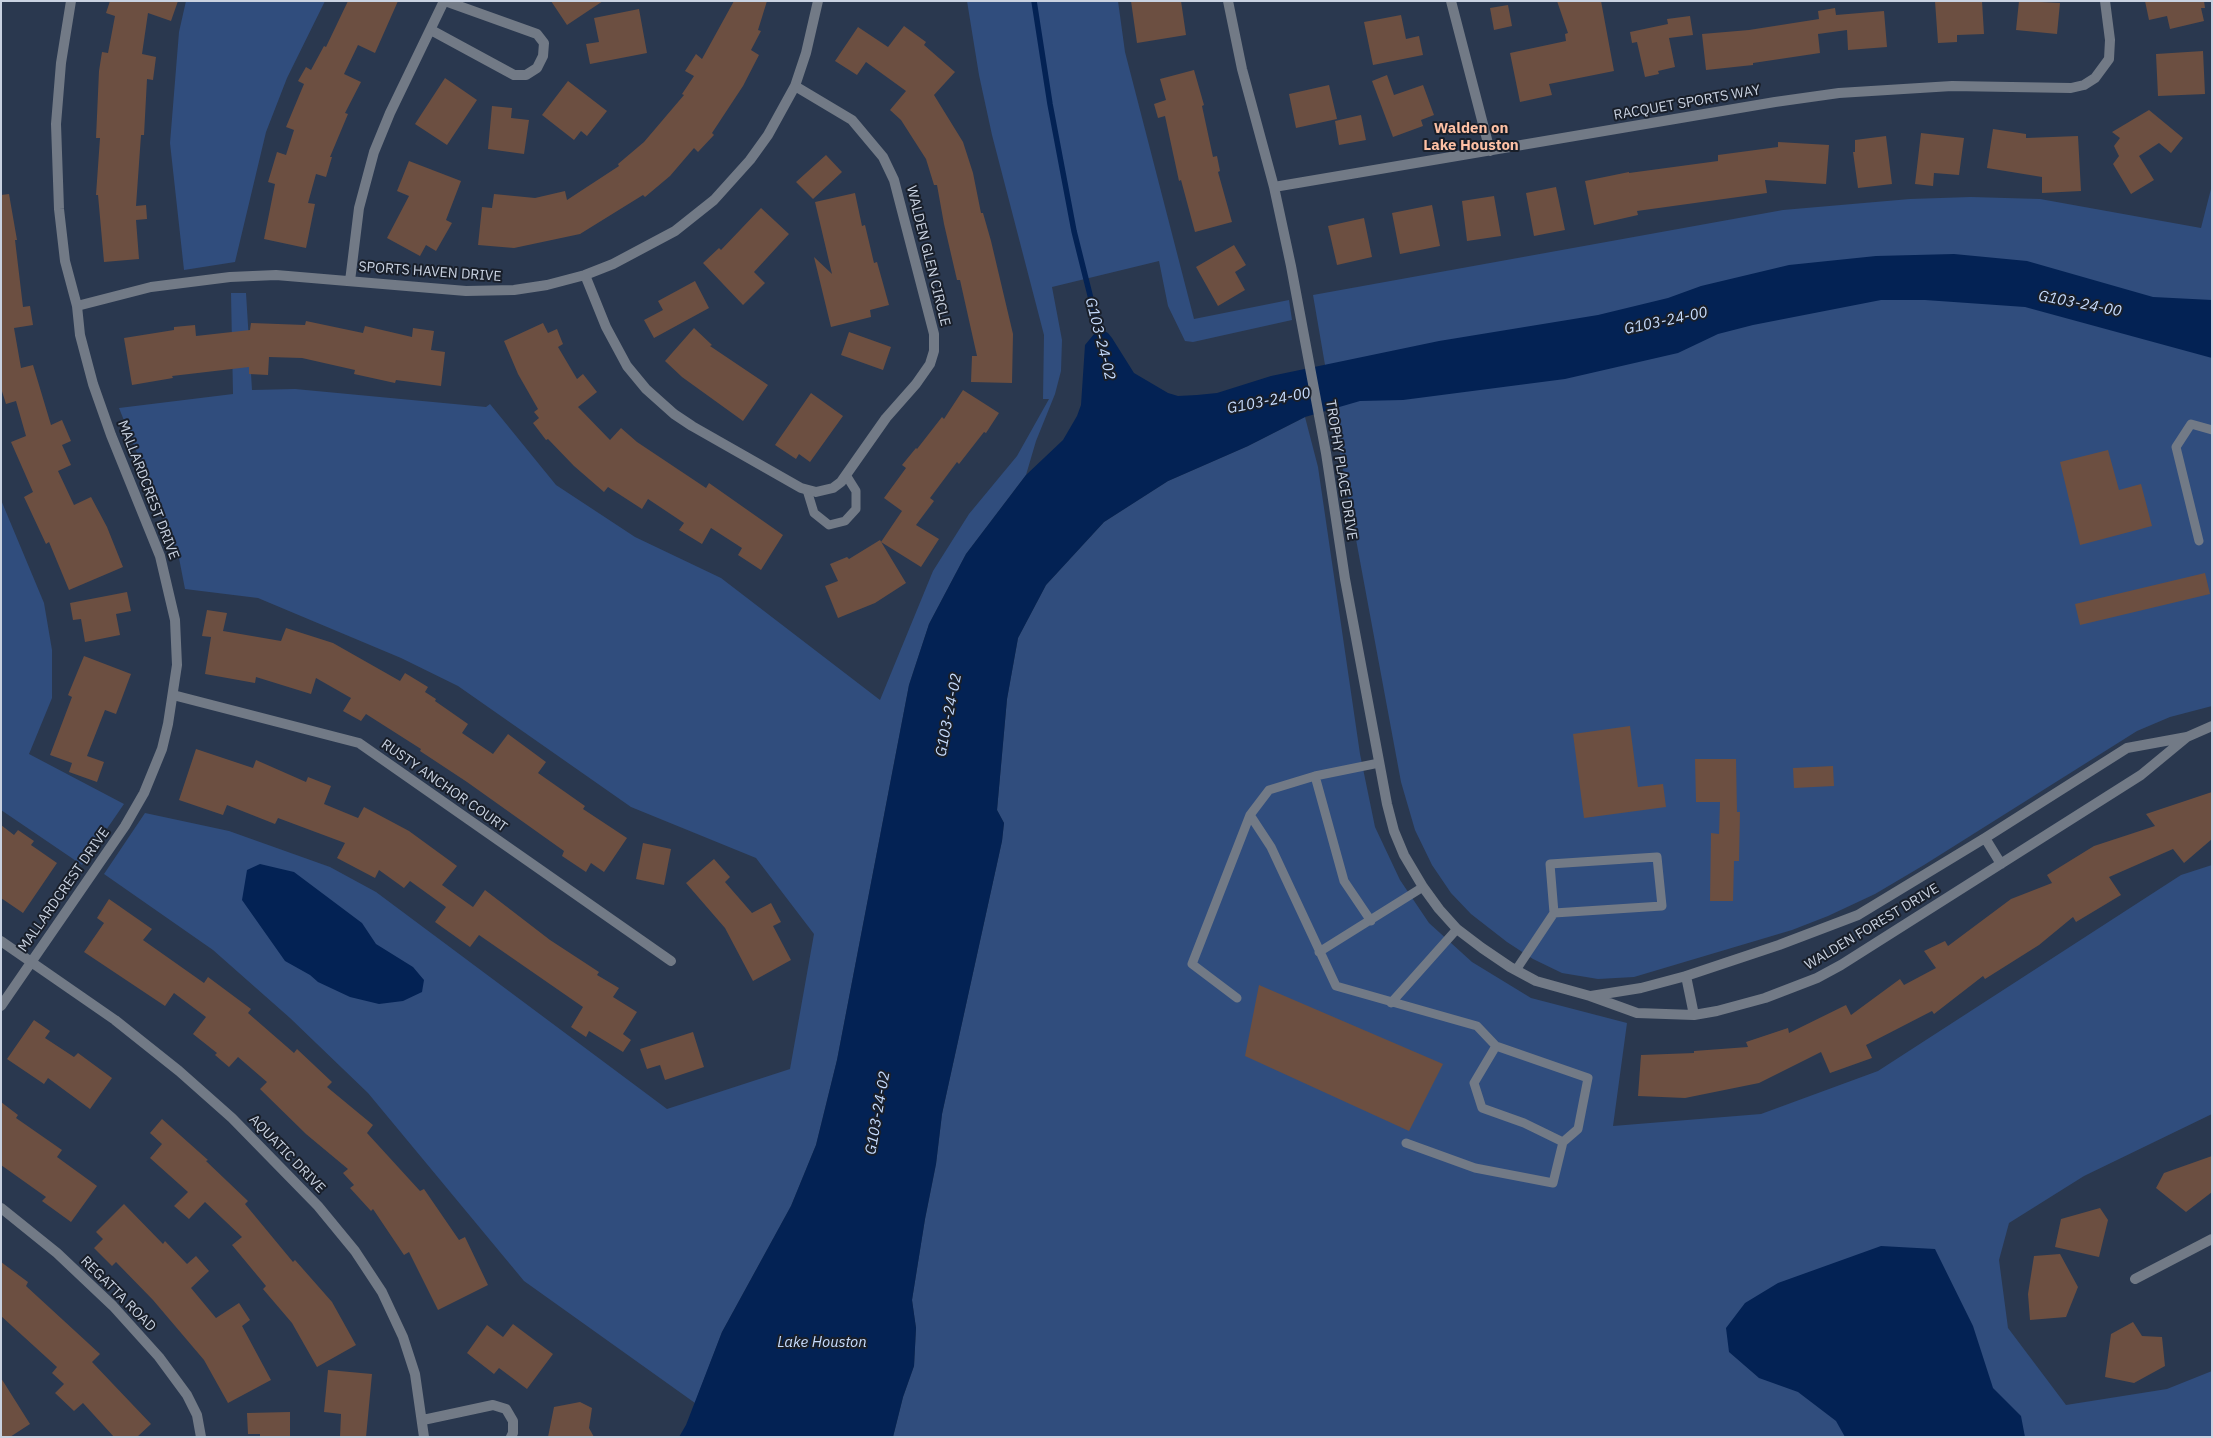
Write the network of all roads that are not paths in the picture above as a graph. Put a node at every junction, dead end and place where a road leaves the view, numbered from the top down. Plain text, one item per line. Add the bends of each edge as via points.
1 (71, 1) edge
2 (445, 1) edge
3 (818, 1) edge
4 (1228, 1) edge
5 (1451, 1) edge
6 (2105, 1) edge
7 (431, 30) junction
8 (795, 86) junction
9 (1490, 151) junction
10 (1274, 186) junction
11 (585, 275) junction
12 (350, 281) junction
13 (77, 306) junction
14 (2212, 430) edge
15 (846, 475) junction
16 (807, 490) junction
17 (2199, 541) dead end
18 (173, 695) junction
19 (2212, 726) edge
20 (2187, 736) junction
21 (1379, 764) junction
22 (1315, 776) junction
23 (1250, 815) junction
24 (1985, 838) junction
25 (2001, 864) junction
26 (1423, 887) junction
27 (1554, 913) junction
28 (1371, 921) junction
29 (1458, 929) junction
30 (1, 941) edge
31 (1319, 952) junction
32 (32, 961) junction
33 (671, 961) dead end
34 (1516, 970) junction
35 (1686, 976) junction
36 (1590, 996) junction
37 (1237, 998) dead end
38 (1391, 1003) junction
39 (1, 1006) edge
40 (1694, 1015) junction
41 (1496, 1046) junction
42 (1564, 1142) junction
43 (1406, 1143) dead end
44 (1, 1208) edge
45 (2212, 1239) edge
46 (2135, 1279) dead end
47 (423, 1420) junction
48 (201, 1437) edge
49 (424, 1437) edge
50 (511, 1437) edge

1 - 13 street, MALLARDCREST DRIVE via 61,63 56,153 65,261
2 - 7 street
2 - 7 street via 537,34 544,44 543,56 537,68 526,75 514,75
3 - 8 street, SPORTS HAVEN DRIVE
4 - 10 street, TROPHY PLACE DRIVE via 1242,69
5 - 9 street
6 - 9 street, RACQUET SPORTS WAY via 2110,40 2108,59 2095,78 2084,85 2071,88 1952,86 1839,94
7 - 12 street via 374,152 359,208
8 - 11 street, SPORTS HAVEN DRIVE via 768,135 714,200 647,248
8 - 15 street, WALDEN GLEN CIRCLE via 852,120 883,157 894,180 934,334 930,364
9 - 10 street, RACQUET SPORTS WAY
10 - 21 street, TROPHY PLACE DRIVE via 1326,453 1345,580
11 - 12 street, SPORTS HAVEN DRIVE via 547,285 480,292
11 - 16 street via 619,354 646,389 692,426
12 - 13 street, SPORTS HAVEN DRIVE via 276,276 230,277 150,287
13 - 18 street, MALLARDCREST DRIVE via 80,334 93,384 152,533 166,578 178,649
14 - 17 lane via 2191,424 2176,447
15 - 16 street, WALDEN GLEN CIRCLE via 833,488 816,492
15 - 16 lane via 856,491 856,509 845,521 829,525 814,513
18 - 32 street, MALLARDCREST DRIVE via 162,749 144,793
18 - 33 street, RUSTY ANCHOR COURT via 359,743
19 - 20 street, WALDEN FOREST DRIVE
20 - 24 street, WALDEN FOREST DRIVE via 2127,748
20 - 25 street, WALDEN FOREST DRIVE via 2141,775
21 - 22 lane
21 - 26 street, TROPHY PLACE DRIVE via 1394,831
22 - 23 lane via 1269,790
22 - 28 lane via 1344,881
23 - 31 lane via 1271,847
23 - 37 lane via 1192,964
24 - 25 street
24 - 35 street, WALDEN FOREST DRIVE via 1858,915
25 - 40 street, WALDEN FOREST DRIVE via 1817,978 1766,998
26 - 28 lane
26 - 29 street, TROPHY PLACE DRIVE
27 - 27 lane via 1662,906 1657,857 1550,864
27 - 34 lane
28 - 31 lane
29 - 34 street, WALDEN FOREST DRIVE
29 - 38 lane
30 - 32 street, AQUATIC DRIVE
31 - 38 lane via 1336,986
32 - 39 street, MALLARDCREST DRIVE
32 - 47 street, AQUATIC DRIVE via 179,1071 232,1118 318,1206 356,1251 382,1292 412,1364
34 - 36 street, WALDEN FOREST DRIVE via 1536,981
35 - 36 street, WALDEN FOREST DRIVE via 1641,988
35 - 40 street
36 - 40 street, WALDEN FOREST DRIVE via 1637,1014
38 - 41 lane via 1477,1026
41 - 42 lane via 1474,1083 1482,1108
41 - 42 lane via 1588,1078 1578,1129
42 - 43 lane via 1553,1183 1475,1168
44 - 48 street, REGATTA ROAD via 57,1253 114,1306 187,1395 197,1415
45 - 46 street
47 - 49 street, AQUATIC DRIVE
47 - 50 street via 493,1405 506,1409 513,1421

